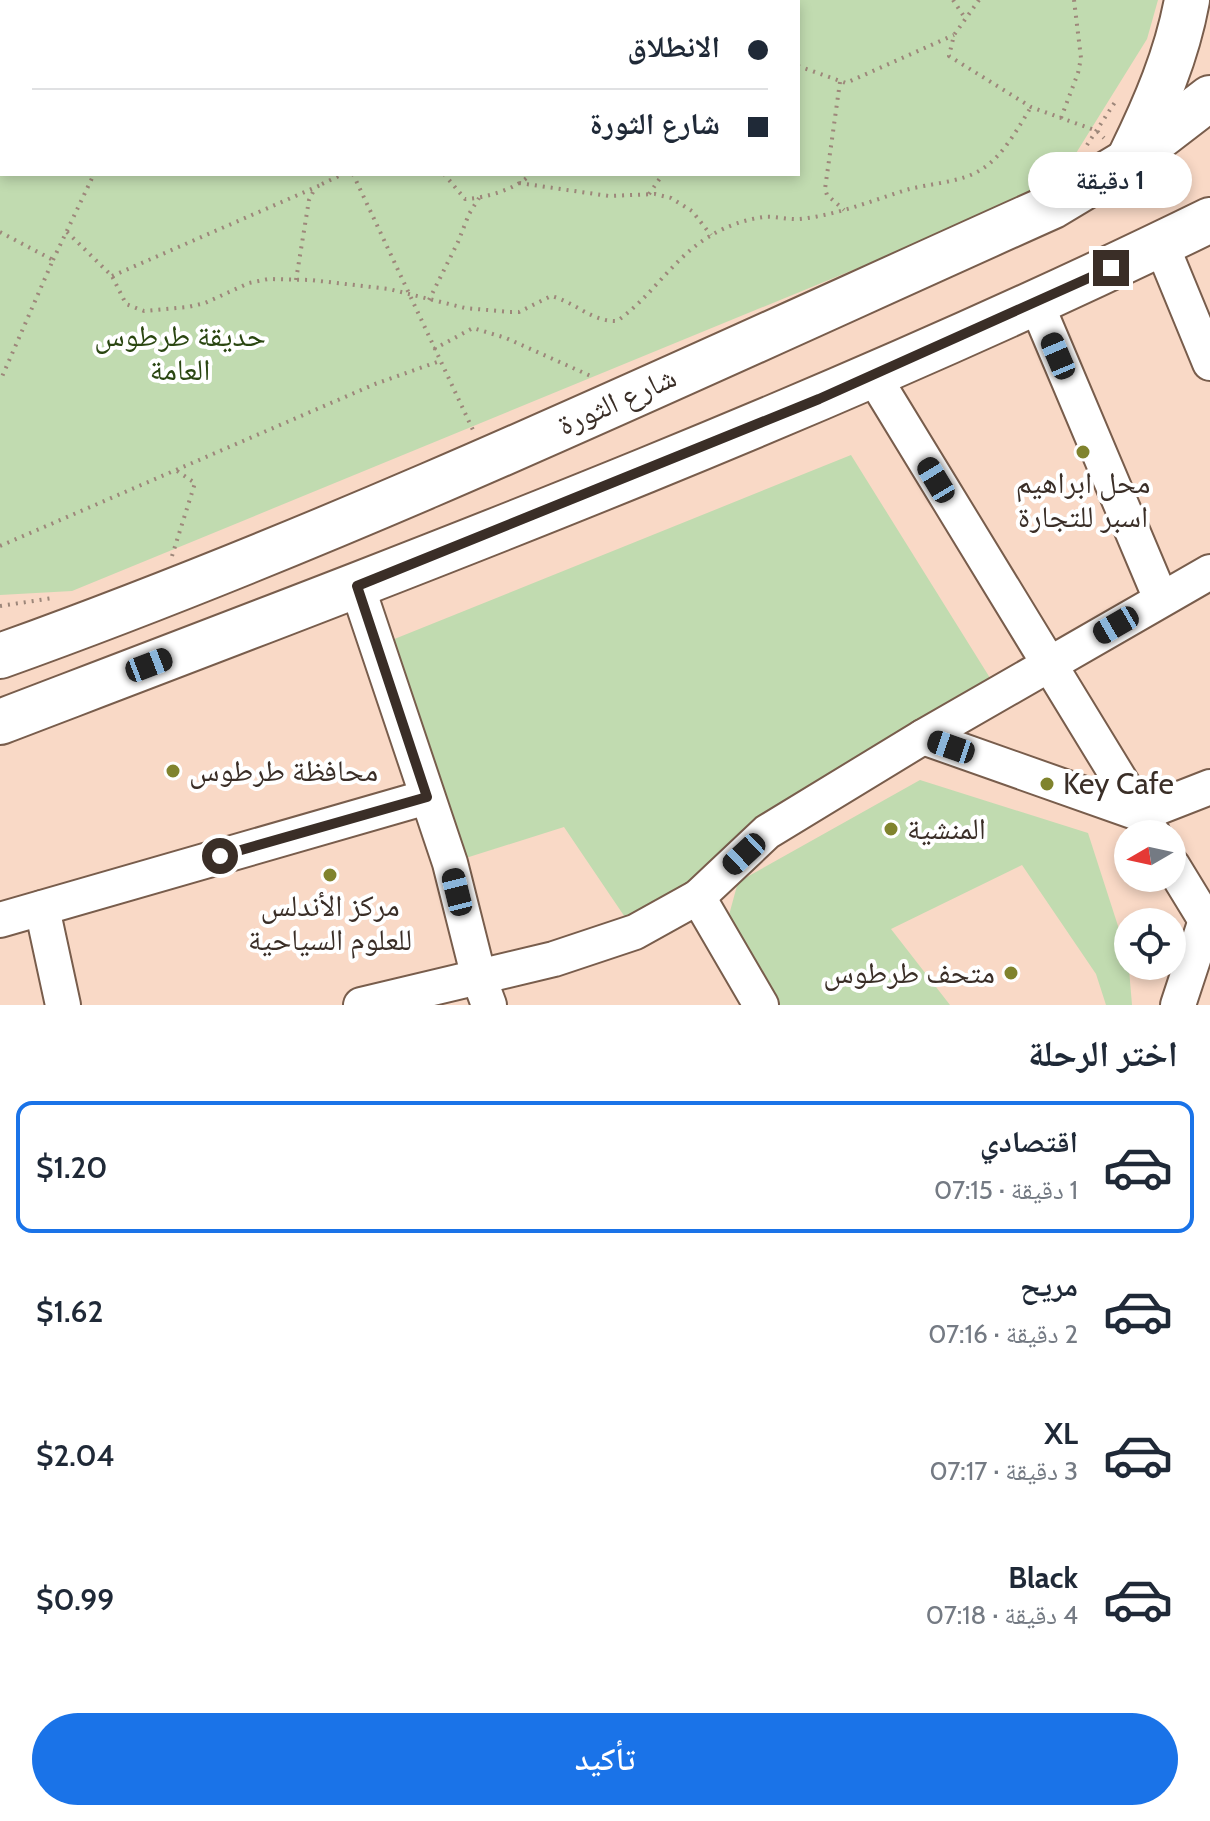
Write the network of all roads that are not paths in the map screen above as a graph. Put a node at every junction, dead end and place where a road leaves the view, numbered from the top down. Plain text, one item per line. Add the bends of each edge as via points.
1 (1187, 0) edge
2 (1210, 98) edge
3 (1113, 146) junction
4 (1210, 220) edge
5 (1161, 244) junction
6 (1036, 303) junction
7 (1210, 363) edge
8 (872, 374) junction
9 (1210, 572) edge
10 (357, 586) junction
11 (1161, 599) junction
12 (101, 619) junction
13 (0, 632) edge
14 (0, 656) edge
15 (1048, 665) junction
16 (0, 722) edge
17 (923, 737) junction
18 (1210, 787) edge
19 (427, 797) junction
20 (1137, 820) edge
21 (1145, 820) edge
22 (1154, 820) edge
23 (1186, 888) edge
24 (698, 897) junction
25 (42, 908) junction
26 (0, 920) edge
27 (1208, 924) edge
28 (484, 992) edge
29 (63, 1005) edge
30 (361, 1005) edge
31 (761, 1005) edge
32 (1178, 1005) edge

1 - 3 main road via 1152,113
2 - 3 main road, شارع الثورة
3 - 12 main road, شارع الثورة via 1053,206 463,471
4 - 5 main road
5 - 6 main road
5 - 7 street
6 - 8 main road
6 - 11 street
8 - 10 main road
8 - 15 street
9 - 11 street
10 - 16 main road
10 - 19 street
11 - 15 street
12 - 13 main road via 58,620
12 - 14 main road, شارع الثورة
15 - 17 street
15 - 21 street
17 - 20 street
17 - 24 street via 767,832
18 - 22 street
19 - 25 street
19 - 28 street
23 - 27 street
24 - 28 street via 635,932 554,959
24 - 31 street
25 - 26 street
25 - 29 street
27 - 32 street
28 - 30 street

